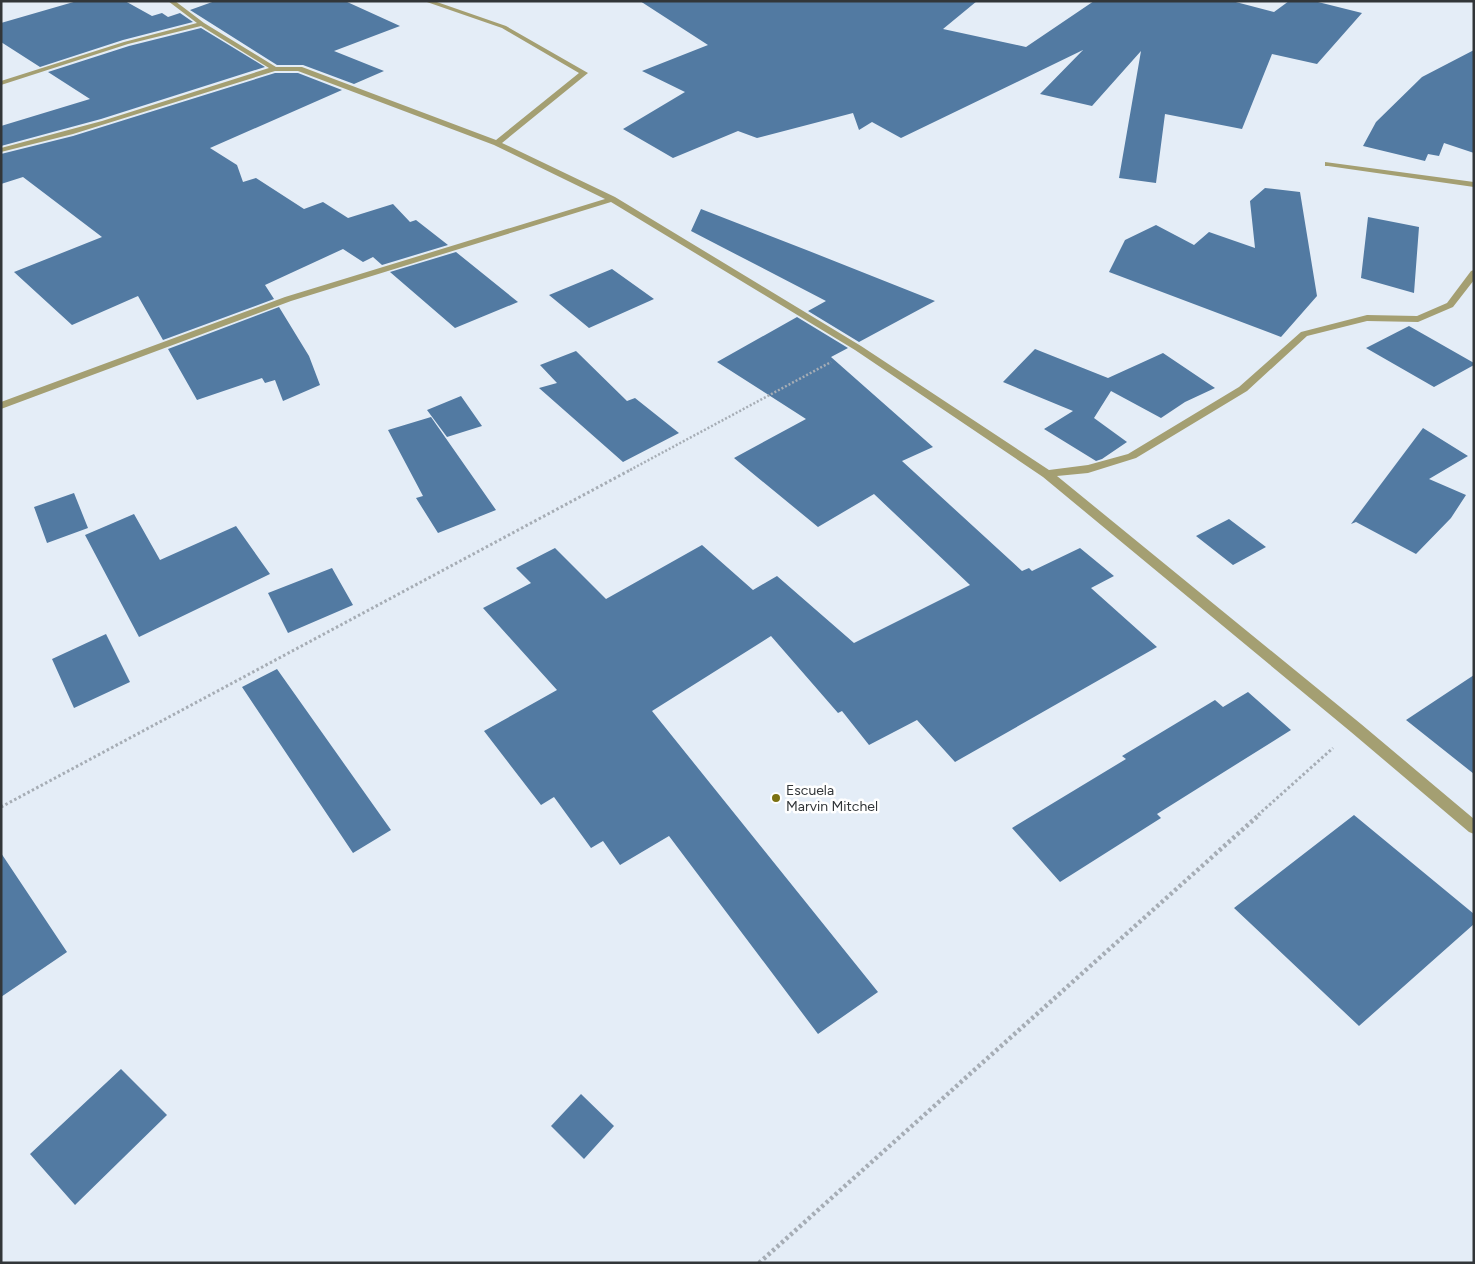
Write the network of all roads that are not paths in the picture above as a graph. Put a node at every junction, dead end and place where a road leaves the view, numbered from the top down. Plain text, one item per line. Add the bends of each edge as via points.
1 (171, 1) edge
2 (428, 1) edge
3 (202, 24) junction
4 (275, 69) junction
5 (1, 83) edge
6 (497, 143) junction
7 (1, 150) edge
8 (1328, 164) dead end
9 (1474, 185) edge
10 (612, 199) junction
11 (1474, 273) edge
12 (1, 406) edge
13 (1047, 474) junction
14 (1474, 828) edge

1 - 3 street
2 - 6 street via 504,27 584,72
3 - 4 street
3 - 5 street via 126,43
4 - 6 street via 299,70
4 - 7 street via 206,88 105,123
6 - 10 street
8 - 9 street
10 - 12 street via 288,299
10 - 13 street via 858,348
11 - 13 street via 1450,305 1418,319 1367,318 1304,334 1243,389 1132,456 1088,469
13 - 14 street

